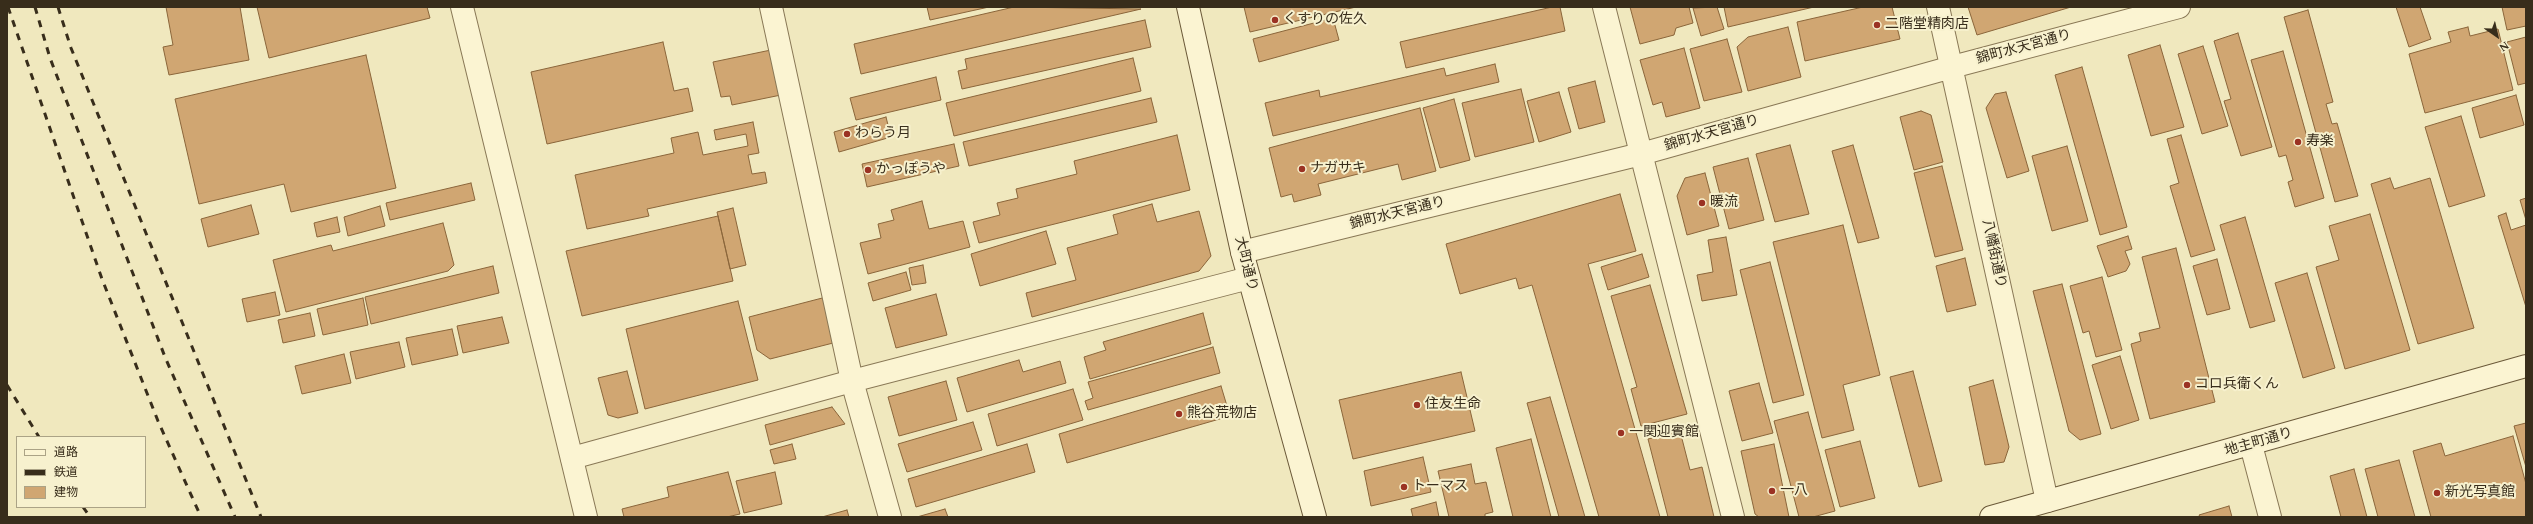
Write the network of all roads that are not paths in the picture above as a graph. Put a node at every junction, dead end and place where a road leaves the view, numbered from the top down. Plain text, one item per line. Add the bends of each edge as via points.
1 (462, 7) edge
2 (771, 7) edge
3 (1188, 7) edge
4 (1604, 7) edge
5 (1938, 7) edge
6 (2179, 7) edge
7 (1952, 67) junction
8 (1641, 154) junction
9 (1242, 252) junction
10 (1249, 278) junction
11 (2526, 366) edge
12 (852, 381) junction
13 (2251, 445) junction
14 (572, 458) junction
15 (2047, 501) junction
16 (586, 517) edge
17 (890, 517) edge
18 (1315, 517) edge
19 (1733, 517) edge
20 (1992, 517) edge
21 (2270, 517) edge

1 - 14 street
2 - 12 street
3 - 9 street, 大町通り
4 - 8 street
5 - 7 street, 八幡街通り
6 - 7 street, 錦町水天宮通り
7 - 8 street, 錦町水天宮通り
7 - 15 street, 八幡街通り
8 - 9 street, 錦町水天宮通り
8 - 19 street
9 - 10 street, 大町通り
10 - 12 street
10 - 18 street, 大町通り
11 - 13 street, 地主町通り
12 - 14 street
12 - 17 street
13 - 15 street, 地主町通り
13 - 21 street
14 - 16 street
15 - 20 street, 地主町通り

